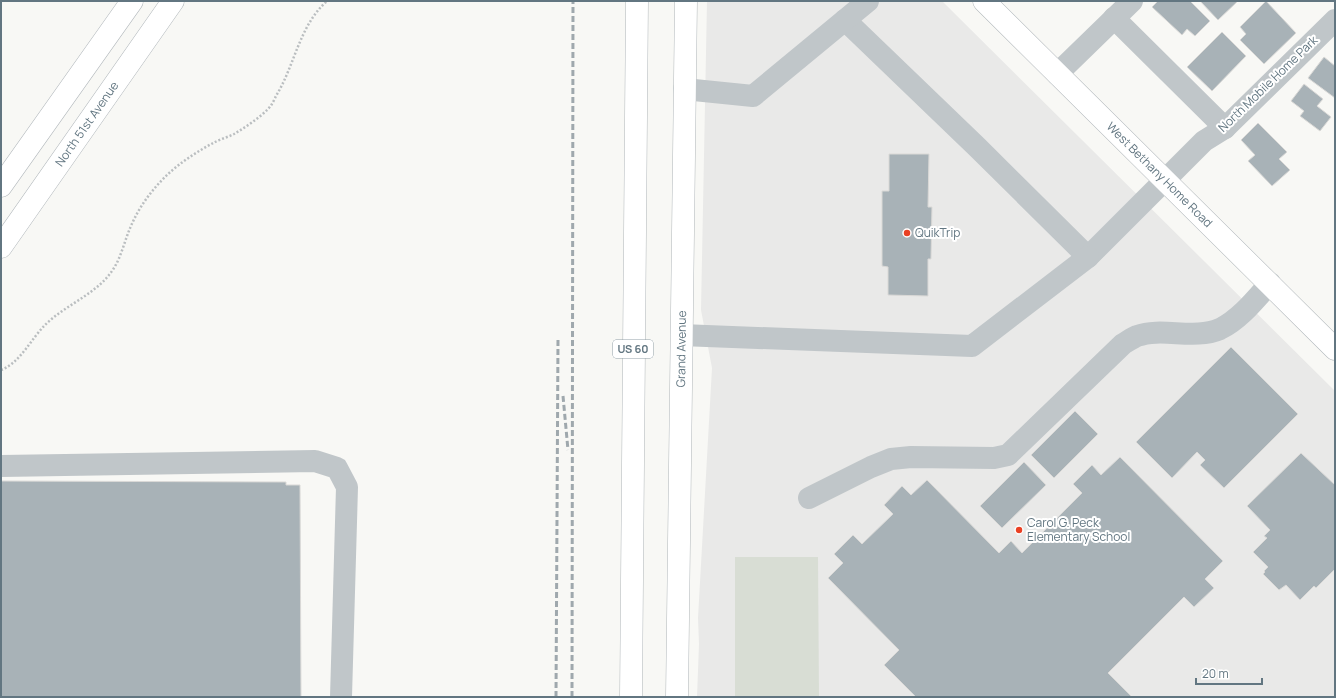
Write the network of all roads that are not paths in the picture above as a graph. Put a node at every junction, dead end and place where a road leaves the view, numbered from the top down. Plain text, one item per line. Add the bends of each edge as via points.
1 (132, 1) edge
2 (173, 1) edge
3 (637, 1) edge
4 (686, 1) edge
5 (868, 1) edge
6 (984, 1) edge
7 (1132, 1) edge
8 (1114, 18) junction
9 (845, 20) junction
10 (1335, 20) edge
11 (1057, 74) junction
12 (684, 89) junction
13 (1225, 128) junction
14 (1165, 180) junction
15 (1, 186) edge
16 (1, 248) edge
17 (1088, 257) junction
18 (1270, 283) junction
19 (681, 335) junction
20 (1335, 349) edge
21 (1, 466) edge
22 (809, 498) dead end
23 (341, 697) edge
24 (631, 697) edge
25 (677, 697) edge

1 - 15 main road
2 - 16 main road, North 51st Avenue
3 - 24 main road, US 60
4 - 12 main road, Grand Avenue
5 - 9 lane
6 - 11 main road, West Bethany Home Road
7 - 8 lane
8 - 11 lane
8 - 13 lane
9 - 12 lane via 753,96
9 - 17 lane
10 - 13 lane, North Mobile Home Park
11 - 14 main road, West Bethany Home Road
12 - 19 main road, Grand Avenue
13 - 14 lane, North Mobile Home Park via 1204,141
14 - 17 lane, North Mobile Home Park
14 - 18 main road, West Bethany Home Road
17 - 19 lane, North Mobile Home Park via 972,346
18 - 20 main road, West Bethany Home Road
18 - 22 lane via 1236,319 1218,330 1197,334 1136,336 1123,344 1008,455 994,458 892,458
19 - 25 main road, Grand Avenue
21 - 23 lane via 315,461 337,468 347,487

